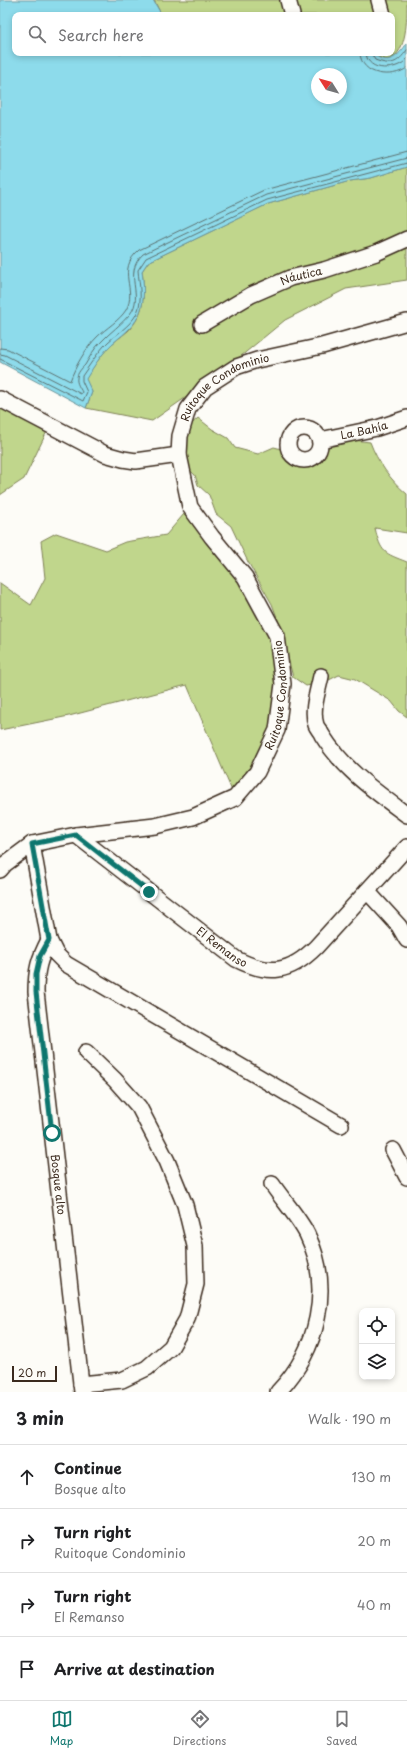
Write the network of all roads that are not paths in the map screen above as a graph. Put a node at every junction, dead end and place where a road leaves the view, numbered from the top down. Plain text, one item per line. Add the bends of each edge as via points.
1 (288, 0) edge
2 (379, 0) edge
3 (291, 12) edge
4 (382, 12) edge
5 (407, 239) edge
6 (407, 322) edge
7 (202, 324) dead end
8 (0, 399) edge
9 (407, 418) edge
10 (320, 440) dead end
11 (179, 455) junction
12 (321, 676) dead end
13 (407, 815) edge
14 (76, 835) junction
15 (32, 844) junction
16 (407, 846) edge
17 (0, 870) edge
18 (367, 891) junction
19 (49, 940) junction
20 (407, 940) edge
21 (86, 1052) dead end
22 (341, 1125) dead end
23 (393, 1150) dead end
24 (407, 1177) edge
25 (272, 1184) dead end
26 (81, 1388) edge
27 (278, 1392) edge

1 - 3 street
2 - 4 street
5 - 7 street, Náutica via 376,253 290,278 251,295
6 - 11 street, Ruitoque Condominio via 236,367 205,387 188,409 180,436
8 - 11 street via 111,456 136,461
9 - 10 street, La Bahía via 377,428
11 - 14 street, Ruitoque Condominio via 190,507 245,577 277,636 283,684 277,730 256,772 235,798 193,817 155,826
12 - 13 street via 315,705 316,724 327,743 346,766
14 - 15 street, Ruitoque Condominio
14 - 18 street, El Remanso via 236,959 252,967 270,970 287,968 303,960
15 - 17 street, Ruitoque Condominio
15 - 19 street
16 - 18 street, El Remanso
18 - 20 street via 399,926
19 - 22 street via 56,954 66,964
19 - 26 street, Bosque alto via 37,968 36,992
21 - 26 street, Bosque alto via 139,1107 167,1161 185,1205 195,1246 196,1284 187,1318 171,1347 147,1368 122,1380
23 - 24 street
25 - 27 street via 307,1234 320,1270 320,1307 309,1346 289,1380

